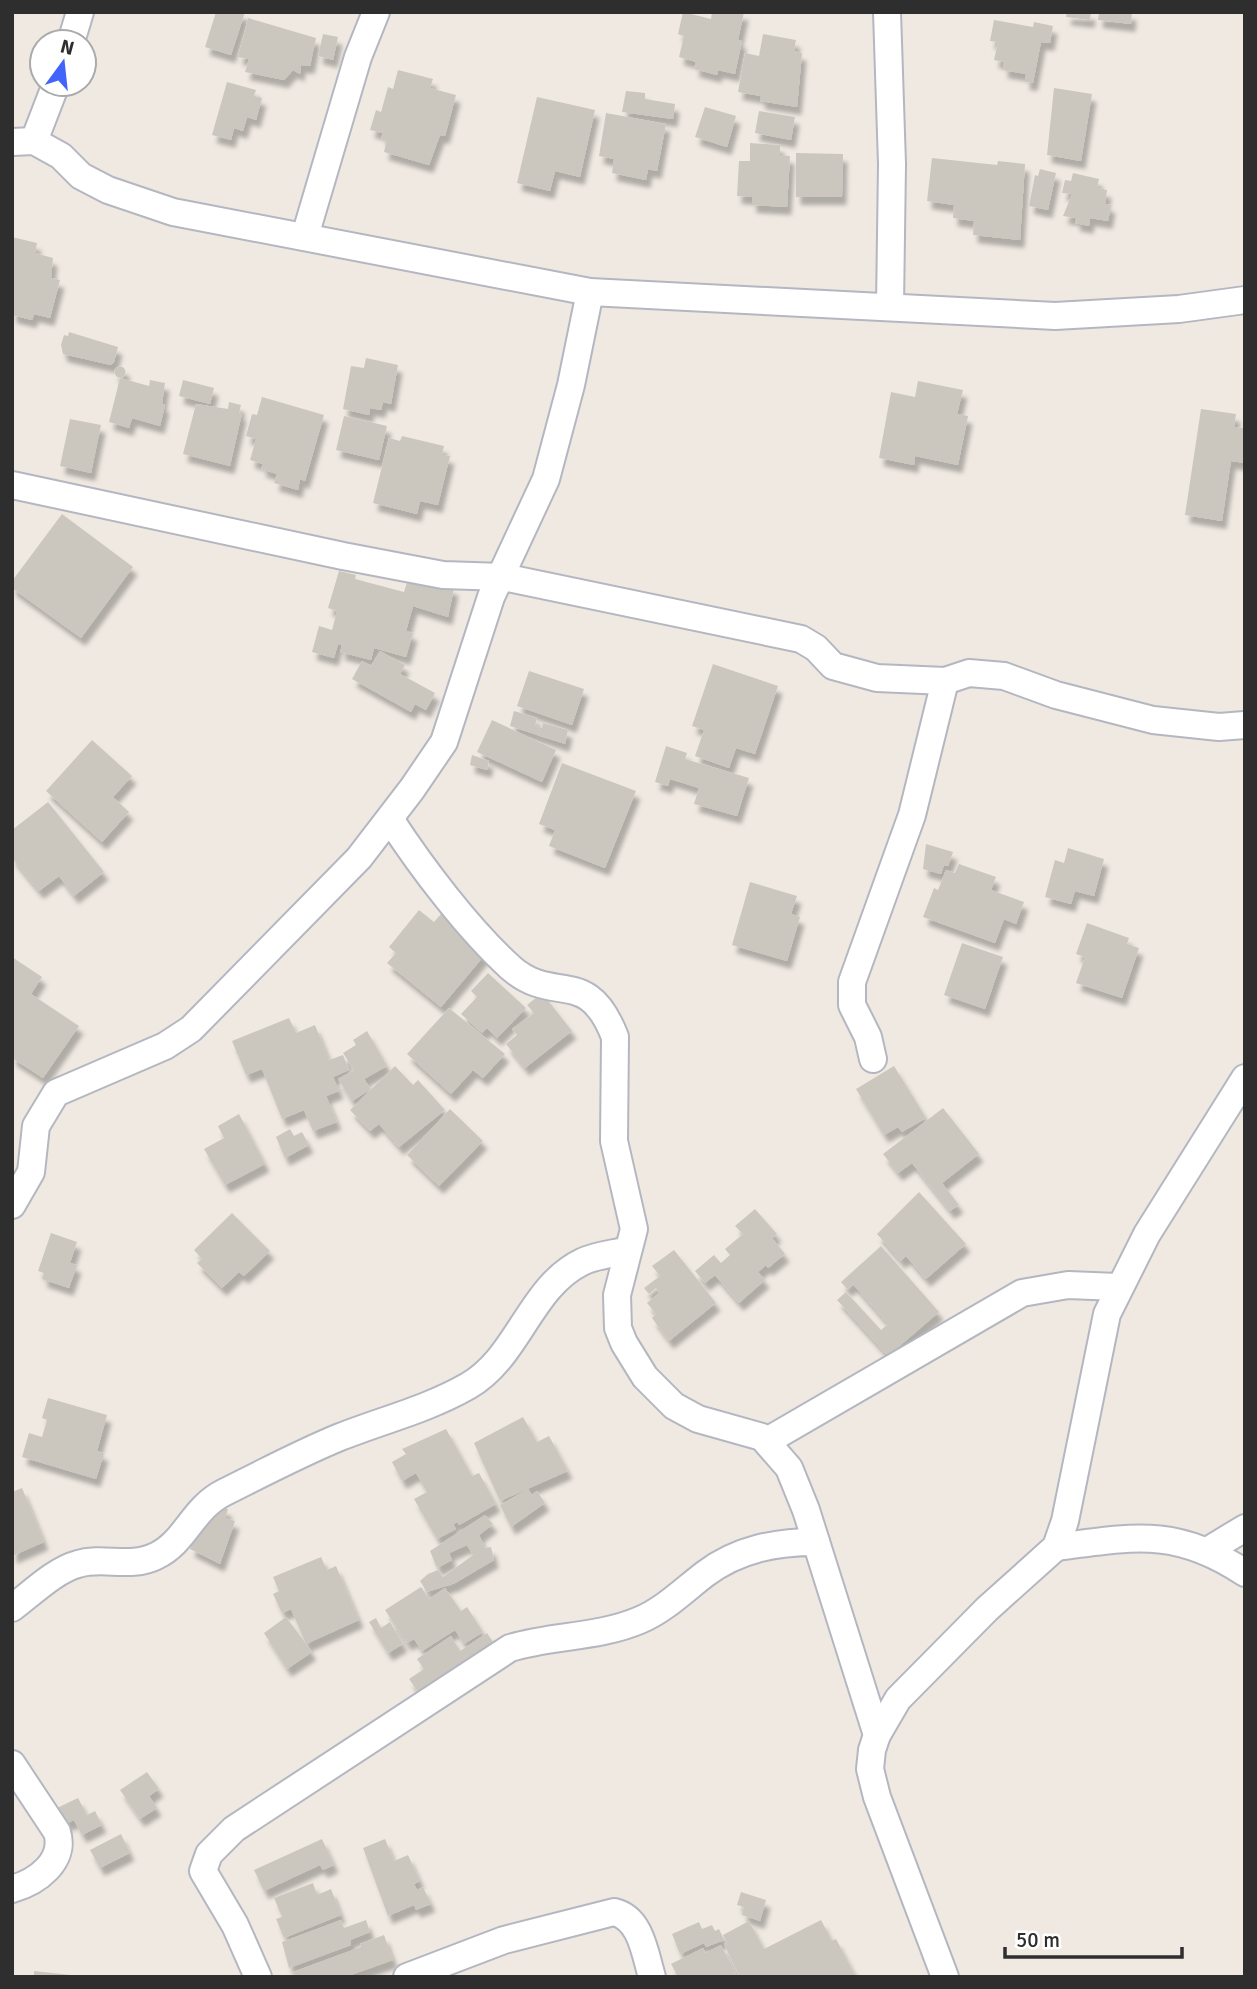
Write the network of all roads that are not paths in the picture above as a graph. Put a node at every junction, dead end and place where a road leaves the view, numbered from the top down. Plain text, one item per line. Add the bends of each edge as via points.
1 (376, 12) edge
2 (887, 12) edge
3 (47, 98) edge
4 (21, 139) edge
5 (305, 236) junction
6 (590, 292) junction
7 (1245, 300) edge
8 (890, 306) junction
9 (12, 485) edge
10 (503, 577) junction
11 (945, 681) junction
12 (1245, 725) edge
13 (390, 819) junction
14 (873, 1059) dead end
15 (1245, 1077) edge
16 (12, 1205) edge
17 (628, 1250) junction
18 (1118, 1287) junction
19 (767, 1441) junction
20 (1245, 1528) edge
21 (816, 1542) junction
22 (1056, 1546) junction
23 (1207, 1551) junction
24 (1245, 1573) edge
25 (12, 1608) edge
26 (877, 1735) junction
27 (12, 1764) edge
28 (12, 1889) edge
29 (258, 1977) edge
30 (407, 1977) edge
31 (652, 1977) edge
32 (945, 1977) edge

1 - 5 street via 358,57
2 - 8 street
3 - 4 street
4 - 5 street via 61,156 81,176 108,190 173,212
5 - 6 street
6 - 8 street
6 - 10 street via 546,480
7 - 8 street via 1180,309 1055,316
9 - 10 street via 430,573
10 - 11 street via 801,639 840,669 877,678
10 - 13 street via 491,597 444,742
11 - 12 street via 969,673 1004,676 1153,720
11 - 14 street via 912,815 852,982 852,1005
13 - 16 street via 359,858 191,1029 165,1046 57,1094 36,1126 31,1172
13 - 17 street via 431,878 509,966 526,979 588,995 609,1022 615,1037 614,1141 634,1224
15 - 18 street
17 - 19 street via 617,1304 618,1328 634,1362 657,1390 686,1414 749,1431
17 - 25 street via 583,1261 568,1270 491,1369 468,1386 311,1450 223,1493 202,1506 173,1545 156,1556 137,1562 77,1564
18 - 19 street via 1068,1285 1021,1293
18 - 22 street via 1101,1336 1065,1521
19 - 21 street via 789,1468
20 - 23 street
21 - 26 street
21 - 29 street via 771,1544 744,1552 640,1620 510,1648 234,1829 209,1854 204,1871
22 - 23 street via 1158,1537
22 - 26 street via 898,1699
23 - 24 street
26 - 32 street via 870,1769 877,1797
27 - 28 street via 57,1832 59,1846 38,1878
30 - 31 street via 504,1940 614,1912 632,1922

